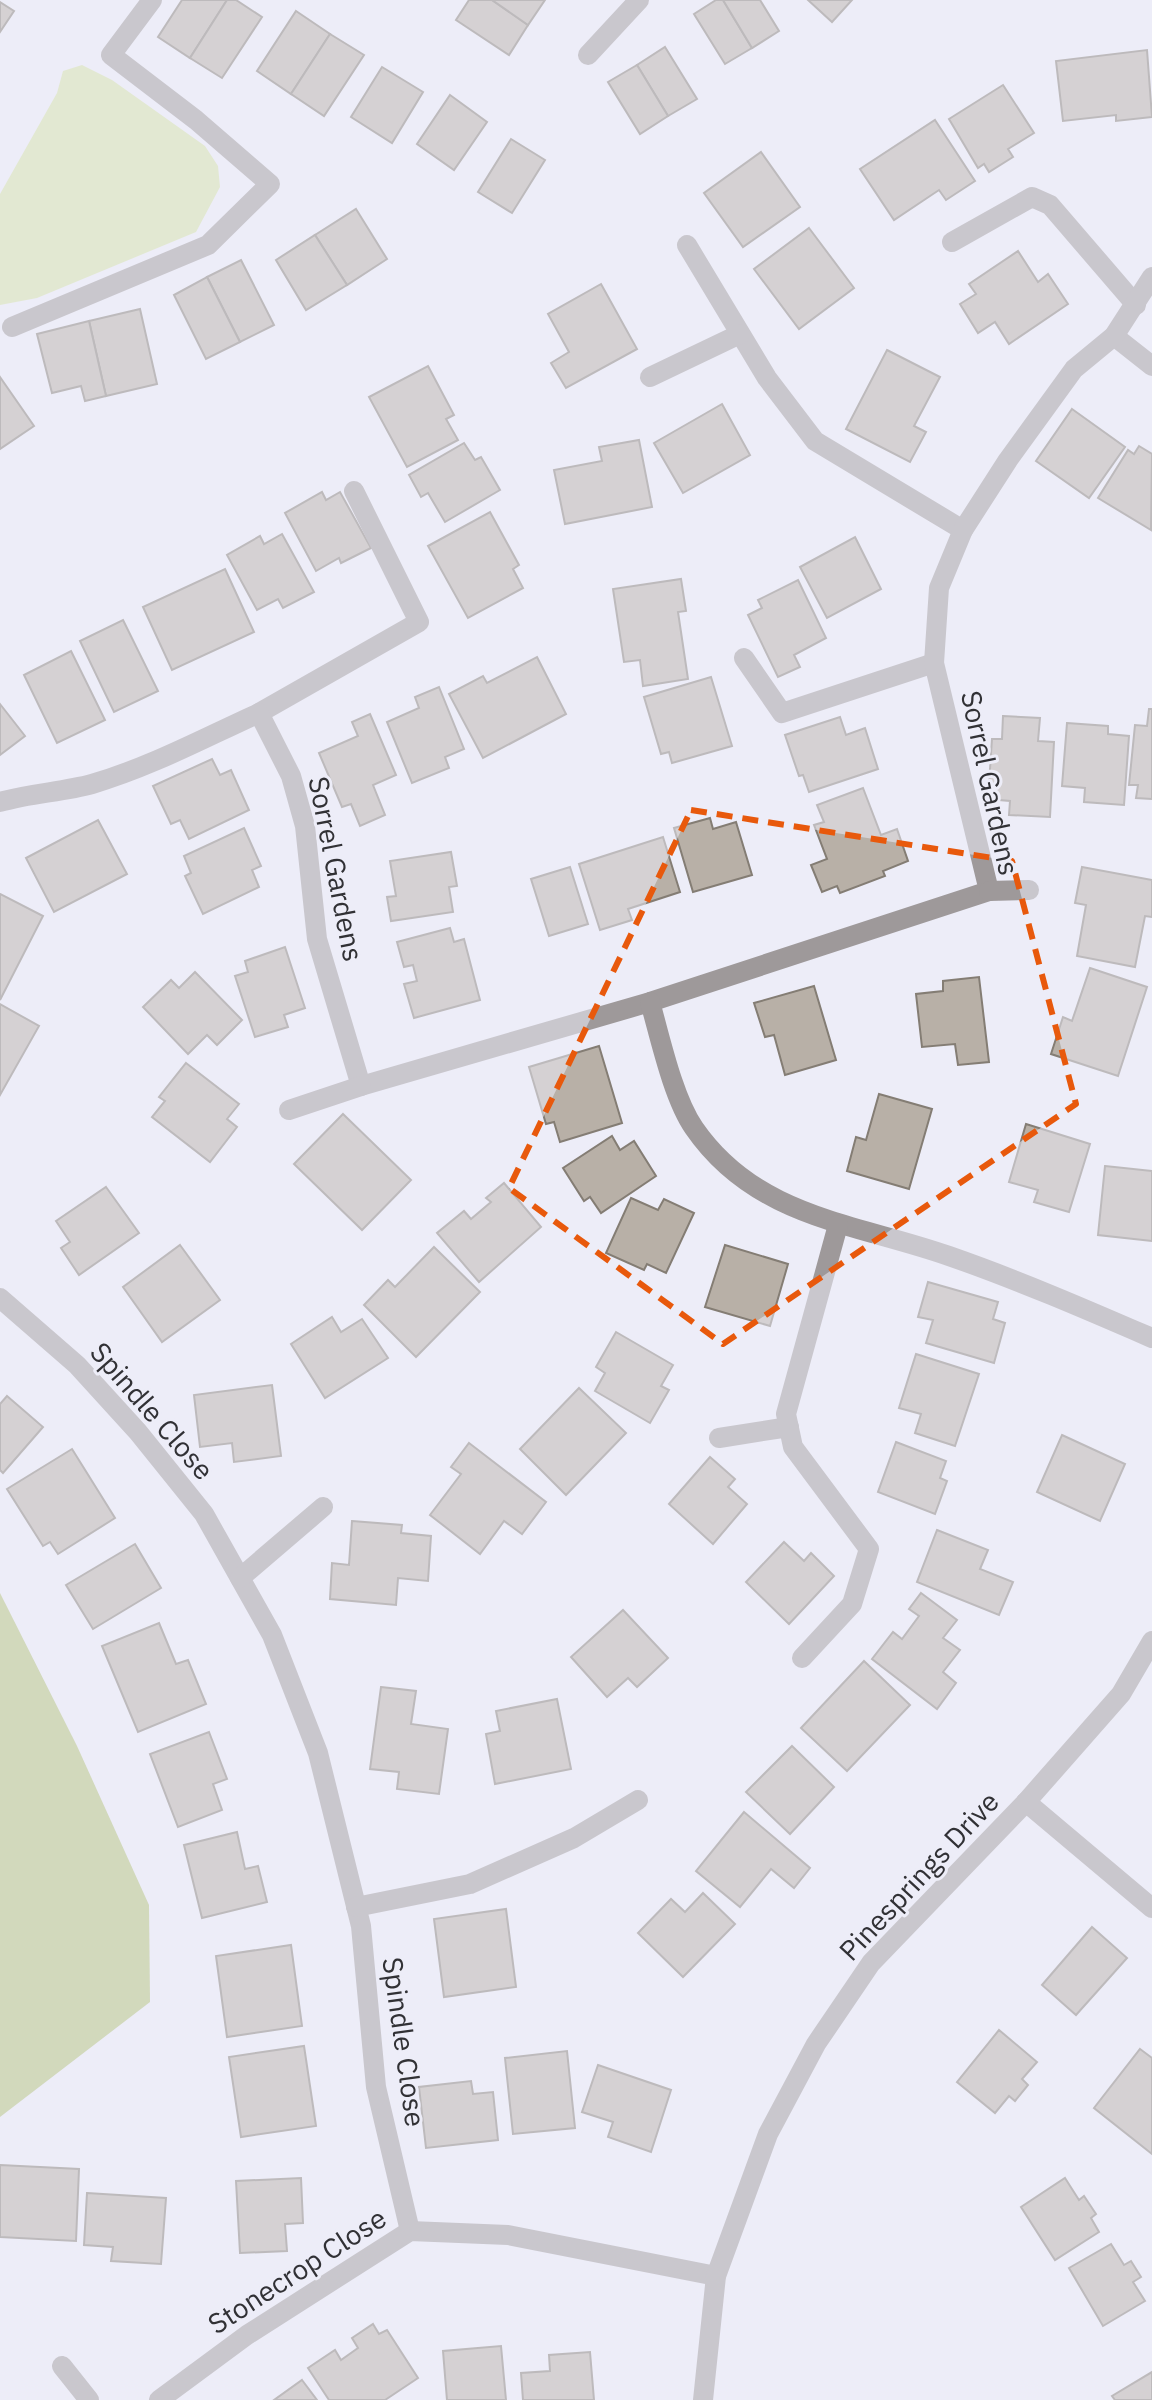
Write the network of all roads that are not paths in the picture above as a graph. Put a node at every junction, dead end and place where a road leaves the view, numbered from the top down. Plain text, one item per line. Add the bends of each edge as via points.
1 (152, 0) edge
2 (639, 0) edge
3 (588, 55) dead end
4 (952, 242) dead end
5 (687, 245) dead end
6 (1152, 277) edge
7 (1136, 305) junction
8 (12, 327) dead end
9 (740, 334) junction
10 (1114, 336) junction
11 (1152, 366) edge
12 (650, 377) dead end
13 (354, 491) dead end
14 (963, 530) junction
15 (744, 658) dead end
16 (934, 663) junction
17 (259, 713) junction
18 (0, 802) edge
19 (1029, 890) dead end
20 (989, 891) junction
21 (650, 1002) junction
22 (361, 1086) junction
23 (289, 1110) dead end
24 (838, 1225) junction
25 (0, 1298) edge
26 (1152, 1338) edge
27 (789, 1427) junction
28 (719, 1438) dead end
29 (323, 1507) dead end
30 (240, 1578) junction
31 (1152, 1641) edge
32 (802, 1658) dead end
33 (638, 1800) dead end
34 (1026, 1802) junction
35 (356, 1907) junction
36 (1152, 1908) edge
37 (410, 2231) junction
38 (716, 2276) junction
39 (62, 2366) dead end
40 (89, 2400) edge
41 (159, 2400) edge
42 (703, 2400) edge

1 - 8 street via 111,55 270,184 208,245
2 - 3 street
4 - 7 street via 1032,197 1050,205
5 - 9 street
6 - 7 street, Sorrel Gardens
7 - 10 street, Sorrel Gardens
9 - 12 street
9 - 14 street via 815,441
10 - 11 street
10 - 14 street, Sorrel Gardens via 1074,369
13 - 17 street via 419,622
14 - 16 street, Sorrel Gardens via 939,588
15 - 16 street via 782,713
16 - 20 street, Sorrel Gardens
17 - 18 street via 124,773
17 - 22 street, Sorrel Gardens via 291,776 305,826 317,939
19 - 20 street
20 - 21 street, Sorrel Gardens
21 - 22 street, Sorrel Gardens
21 - 24 street via 665,1058 693,1126 727,1165 771,1199
22 - 23 street, Sorrel Gardens
24 - 26 street via 946,1255
24 - 27 street via 793,1381 786,1414
25 - 30 street, Spindle Close via 77,1365 138,1432 204,1514
27 - 28 street
27 - 32 street via 793,1447 869,1549 852,1604
29 - 30 street
30 - 35 street, Spindle Close via 272,1635 318,1753
31 - 34 street, Pinesprings Drive via 1121,1694
33 - 35 street via 574,1838 470,1884
34 - 36 street
34 - 38 street, Pinesprings Drive via 871,1963 816,2044 768,2134
35 - 37 street, Spindle Close via 376,2087
37 - 38 street, Stonecrop Close via 508,2235
37 - 41 street, Stonecrop Close via 247,2335
38 - 42 street, Pinesprings Drive
39 - 40 street

